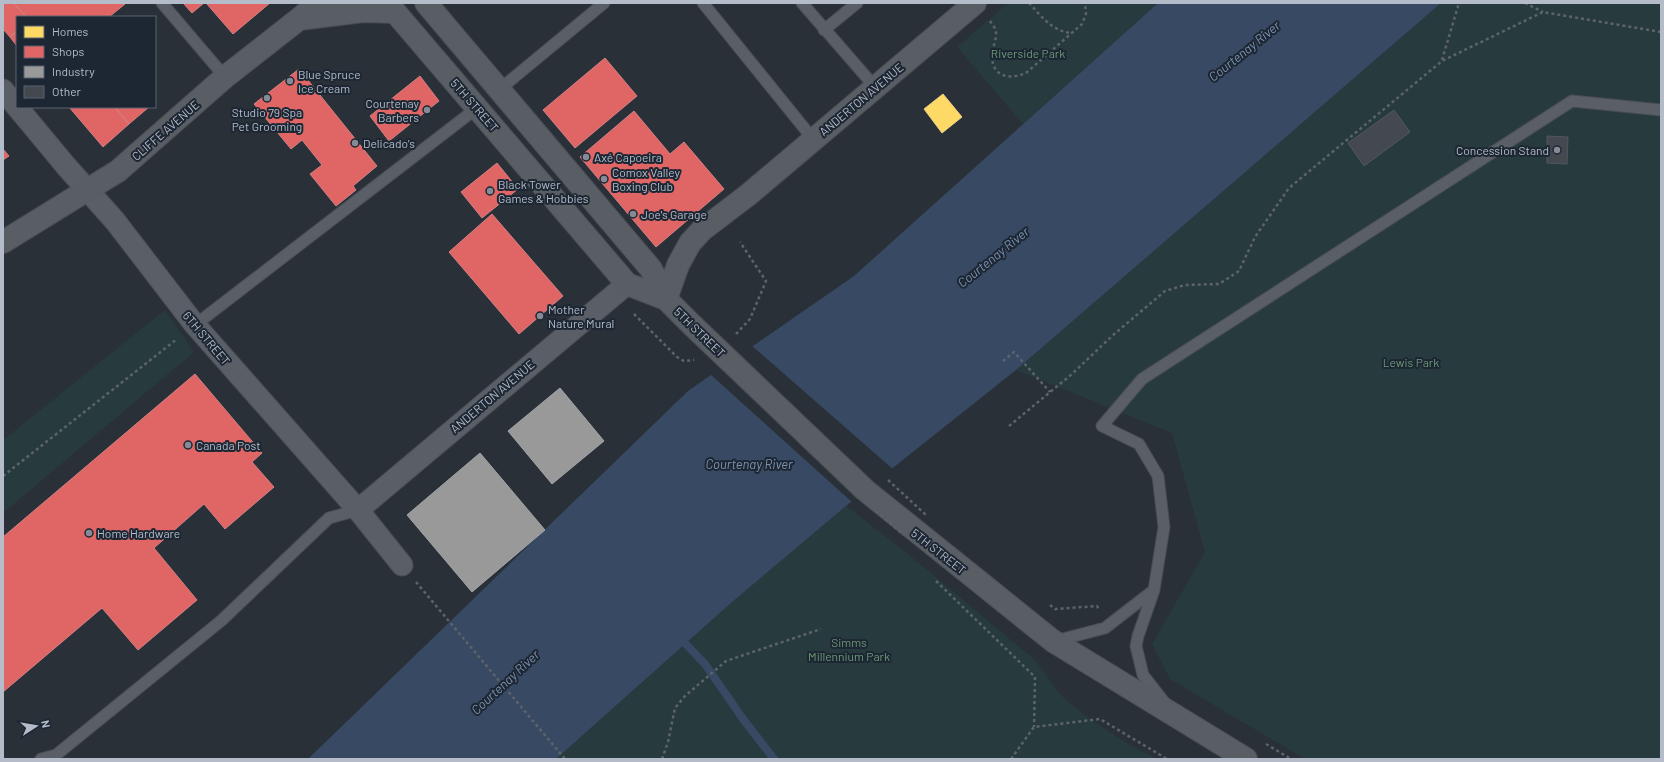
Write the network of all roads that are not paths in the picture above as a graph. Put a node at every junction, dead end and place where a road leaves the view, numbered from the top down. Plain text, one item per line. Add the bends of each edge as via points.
1 (162, 3) edge
2 (318, 3) edge
3 (426, 3) edge
4 (604, 3) edge
5 (703, 3) edge
6 (802, 3) edge
7 (857, 3) edge
8 (392, 7) edge
9 (973, 8) edge
10 (299, 19) junction
11 (824, 30) junction
12 (224, 77) junction
13 (875, 87) junction
14 (500, 89) junction
15 (3, 90) edge
16 (16, 106) edge
17 (18, 108) edge
18 (477, 108) junction
19 (1661, 110) edge
20 (814, 139) junction
21 (88, 190) junction
22 (3, 242) edge
23 (627, 284) junction
24 (666, 299) junction
25 (195, 325) junction
26 (358, 510) junction
27 (402, 565) road end
28 (1154, 590) junction
29 (1053, 641) junction
30 (1175, 715) junction
31 (41, 759) edge
32 (1246, 759) edge

1 - 12 lane
2 - 10 main road, CLIFFE AVENUE
3 - 14 main road, 5TH STREET
4 - 14 lane
5 - 20 lane
6 - 11 lane
7 - 11 lane
8 - 10 main road
8 - 18 main road, 5TH STREET
9 - 13 main road, ANDERTON AVENUE
10 - 12 main road, CLIFFE AVENUE
11 - 13 lane
12 - 21 main road, CLIFFE AVENUE via 118,171
13 - 20 main road, ANDERTON AVENUE
14 - 24 main road, 5TH STREET via 651,269
15 - 16 street, 6TH STREET
17 - 21 street, 6TH STREET
18 - 23 main road, 5TH STREET
18 - 25 lane
19 - 28 lane via 1572,102 1142,379 1102,426 1139,444 1158,476 1164,527
20 - 24 main road, ANDERTON AVENUE via 702,230 690,243 678,265
21 - 22 main road, CLIFFE AVENUE
21 - 25 street, 6TH STREET
23 - 24 main road, 5TH STREET
23 - 26 street, ANDERTON AVENUE
24 - 29 main road, 5TH STREET, bridge via 865,490 905,533
25 - 26 street, 6TH STREET
26 - 27 street, 6TH STREET
26 - 31 lane via 329,518 222,620 56,755
28 - 29 lane via 1105,628
28 - 30 lane via 1136,646 1143,675
29 - 30 main road, 5TH STREET
30 - 32 main road, 5TH STREET

